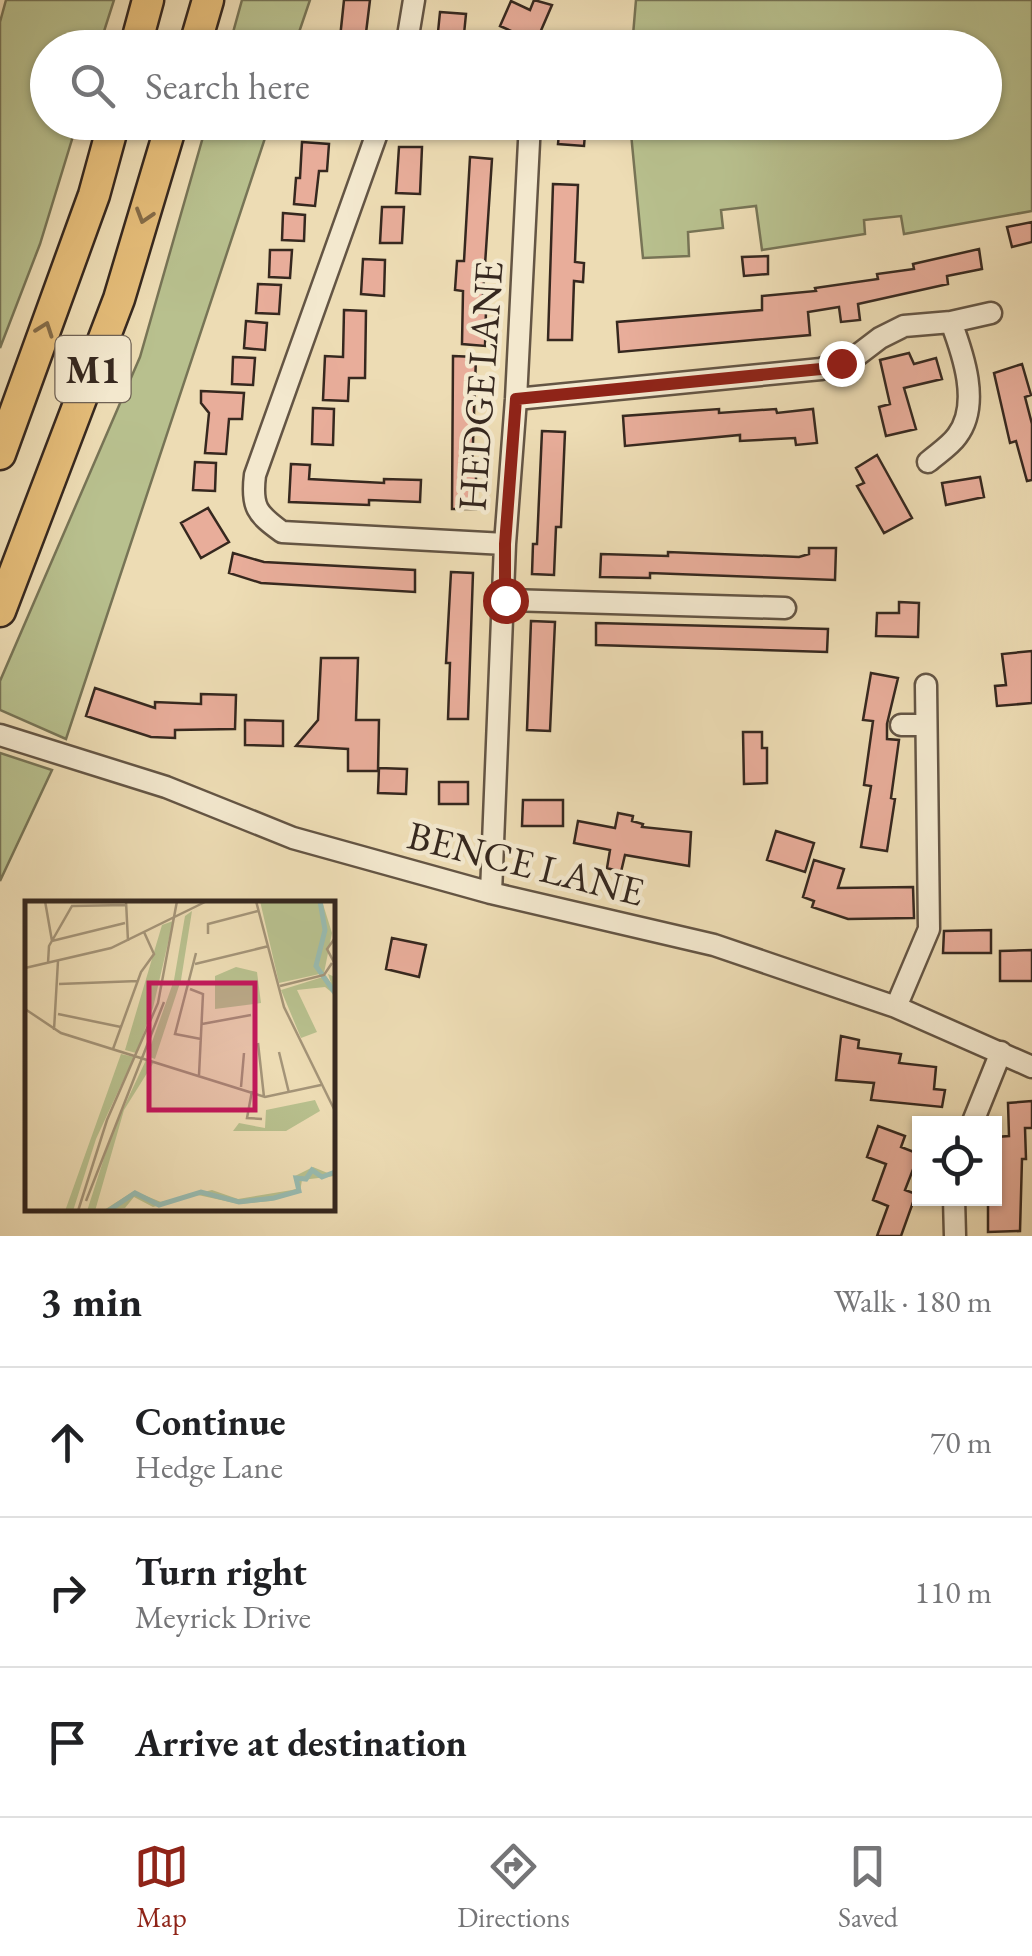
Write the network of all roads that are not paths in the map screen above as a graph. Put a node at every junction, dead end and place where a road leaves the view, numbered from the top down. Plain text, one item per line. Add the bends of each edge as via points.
1 (148, 0) edge
2 (208, 0) edge
3 (414, 0) edge
4 (139, 30) edge
5 (199, 30) edge
6 (409, 30) edge
7 (109, 140) edge
8 (167, 140) edge
9 (374, 140) edge
10 (529, 140) edge
11 (991, 313) dead end
12 (951, 322) junction
13 (516, 399) junction
14 (0, 454) edge
15 (928, 462) dead end
16 (505, 544) junction
17 (505, 600) junction
18 (785, 608) dead end
19 (0, 611) edge
20 (926, 685) dead end
21 (901, 725) dead end
22 (926, 725) junction
23 (0, 735) edge
24 (491, 893) junction
25 (896, 1007) junction
26 (1000, 1052) junction
27 (1032, 1067) edge
28 (975, 1116) edge
29 (954, 1206) edge
30 (955, 1236) edge

1 - 4 highway
2 - 5 highway
3 - 6 street
14 -> 7 highway, M1
8 -> 19 highway, M1 via 120,298
9 - 16 street via 252,497 260,516 282,532
10 - 13 street, HEDGE LANE
11 - 12 street
12 - 13 street via 904,326 821,369
12 - 15 street via 965,358 965,422
13 - 16 street, HEDGE LANE
16 - 17 street, HEDGE LANE
17 - 18 street
17 - 24 street, HEDGE LANE
20 - 22 street
21 - 22 street
22 - 25 street via 929,929
23 - 24 street, BENCE LANE via 166,787 293,838
24 - 25 street, BENCE LANE via 714,945
25 - 26 street, BENCE LANE
26 - 27 street, BENCE LANE
26 - 28 street
29 - 30 street

